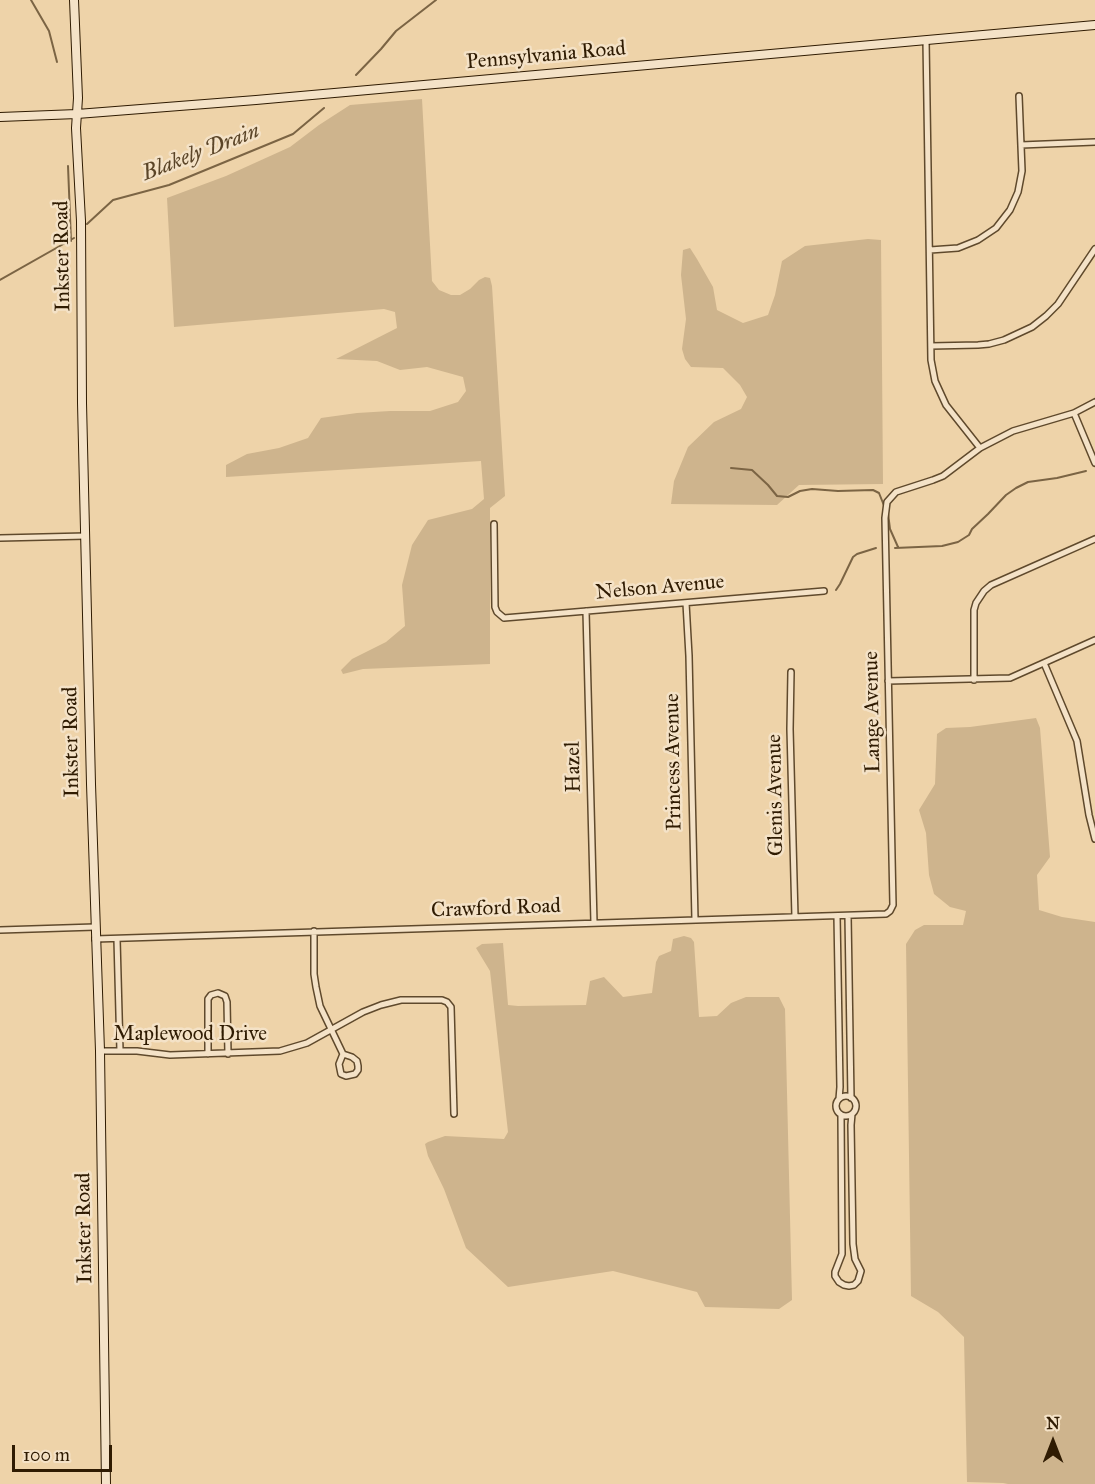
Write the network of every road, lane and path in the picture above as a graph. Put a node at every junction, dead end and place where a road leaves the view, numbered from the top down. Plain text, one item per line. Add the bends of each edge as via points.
1 (74, 0) edge
2 (1095, 25) edge
3 (926, 40) junction
4 (1019, 96) dead end
5 (77, 114) junction
6 (0, 117) edge
7 (1095, 142) edge
8 (1021, 145) junction
9 (1095, 249) edge
10 (930, 250) junction
11 (931, 346) junction
12 (1095, 402) edge
13 (1074, 412) junction
14 (980, 448) junction
15 (1095, 463) edge
16 (495, 524) dead end
17 (86, 536) junction
18 (0, 538) edge
19 (1095, 539) edge
20 (824, 591) dead end
21 (686, 603) junction
22 (586, 611) junction
23 (1095, 640) edge
24 (1044, 663) junction
25 (791, 672) dead end
26 (974, 680) junction
27 (888, 681) junction
28 (1095, 839) edge
29 (893, 905) joint
30 (837, 916) junction
31 (848, 916) junction
32 (795, 917) junction
33 (695, 920) junction
34 (594, 923) junction
35 (95, 927) junction
36 (0, 930) edge
37 (314, 931) junction
38 (95, 939) junction
39 (117, 939) junction
40 (838, 1010) junction
41 (850, 1010) junction
42 (331, 1029) junction
43 (100, 1051) junction
44 (120, 1051) junction
45 (208, 1054) junction
46 (228, 1054) junction
47 (343, 1054) dead end
48 (851, 1098) junction
49 (838, 1099) junction
50 (454, 1114) dead end
51 (852, 1114) junction
52 (841, 1116) junction
53 (852, 1182) junction
54 (841, 1183) junction
55 (842, 1244) junction
56 (853, 1244) junction
57 (106, 1484) edge

1 - 5 street, Inkster Road
2 - 3 street, Pennsylvania Road
3 - 5 street, Pennsylvania Road
3 - 10 street
4 - 8 street
5 - 6 street, Pennsylvania Road
5 - 17 street, Inkster Road
7 - 8 street
8 - 10 street via 1020,186 1004,220 967,245
9 - 11 street via 1058,304 1032,327 989,344
10 - 11 street
11 - 14 street via 935,381 946,405
12 - 13 street
13 - 14 street via 1013,431
13 - 15 street
14 - 27 street, Lange Avenue via 938,478 896,492 887,502
16 - 22 street, Nelson Avenue via 495,608 500,616
17 - 18 street
17 - 35 street, Inkster Road
19 - 26 street via 984,591 974,610
20 - 21 street, Nelson Avenue
21 - 22 street, Nelson Avenue
21 - 33 street, Princess Avenue
22 - 34 street, Hazel
23 - 24 street
24 - 26 street via 1010,678
24 - 28 street via 1077,741
25 - 32 street, Glenis Avenue
26 - 27 street
27 - 29 street, Lange Avenue
29 - 31 street, Crawford Road via 886,914
30 - 31 street, Crawford Road
30 - 32 street, Crawford Road
30 - 40 street
31 - 41 street
32 - 33 street, Crawford Road
33 - 34 street, Crawford Road
34 - 37 street, Crawford Road
35 - 36 street
35 - 38 street, Inkster Road
37 - 39 street, Crawford Road
37 - 42 street via 316,987
38 - 39 street, Crawford Road
38 - 43 street, Inkster Road
39 - 44 street
40 - 41 street
40 - 49 street
41 - 48 street
42 - 46 street, Maplewood Drive via 289,1049
42 - 47 street
42 - 50 street, Maplewood Drive via 389,1002 447,1002 452,1019
43 - 44 street, Maplewood Drive
43 - 57 street, Inkster Road
44 - 45 street, Maplewood Drive
45 - 46 street, Maplewood Drive
45 - 46 street via 208,999 218,993 227,999
48 - 49 street
48 - 51 street via 856,1107
49 - 52 street via 835,1106
51 - 52 street
51 - 53 street
52 - 54 street
53 - 54 street
53 - 56 street
54 - 55 street
55 - 56 street
55 - 56 street via 835,1276 849,1286 856,1284 861,1274

